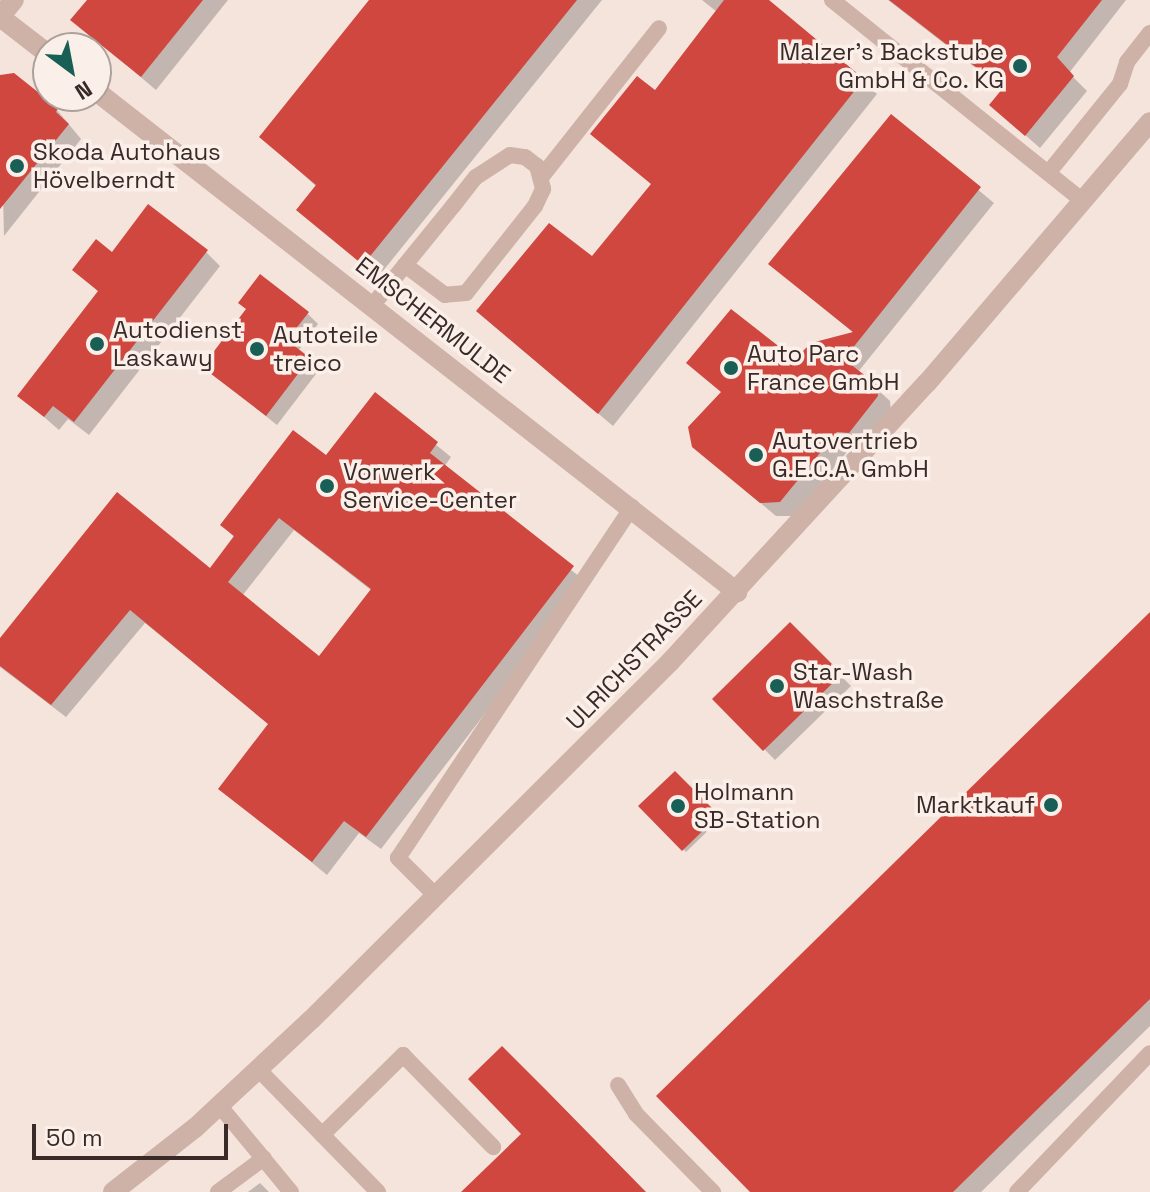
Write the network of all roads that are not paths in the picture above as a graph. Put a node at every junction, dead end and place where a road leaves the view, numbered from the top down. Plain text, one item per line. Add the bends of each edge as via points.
1 (13, 0) edge
2 (832, 0) edge
3 (0, 17) edge
4 (659, 28) dead end
5 (1150, 33) edge
6 (32, 42) edge
7 (112, 103) edge
8 (1150, 122) edge
9 (1049, 172) junction
10 (543, 175) junction
11 (1083, 201) junction
12 (405, 265) junction
13 (372, 306) junction
14 (632, 507) junction
15 (737, 592) junction
16 (436, 896) junction
17 (1150, 1053) edge
18 (258, 1069) junction
19 (618, 1085) dead end
20 (219, 1105) junction
21 (322, 1135) junction
22 (493, 1147) dead end
23 (264, 1158) junction
24 (113, 1192) edge
25 (218, 1192) edge
26 (291, 1192) edge
27 (378, 1192) edge
28 (713, 1192) edge
29 (1017, 1192) edge

1 - 3 street
2 - 9 lane
3 - 6 street
4 - 10 lane
5 - 9 lane via 1127,62 1120,84
7 - 13 street, EMSCHERMULDE
8 - 11 street, ULRICHSTRASSE
9 - 11 lane
10 - 12 lane via 525,157 498,160 476,177
10 - 12 lane via 535,206 466,293 445,295
11 - 15 street, ULRICHSTRASSE
12 - 13 lane
13 - 14 street, EMSCHERMULDE
14 - 15 street, EMSCHERMULDE
14 - 16 lane via 398,858
15 - 16 street, ULRICHSTRASSE
16 - 18 street, ULRICHSTRASSE
17 - 29 lane
18 - 20 street, ULRICHSTRASSE
18 - 21 lane
19 - 28 lane via 636,1114
20 - 23 lane
20 - 24 street, ULRICHSTRASSE
21 - 22 lane via 403,1055
21 - 27 lane
23 - 25 lane
23 - 26 lane

